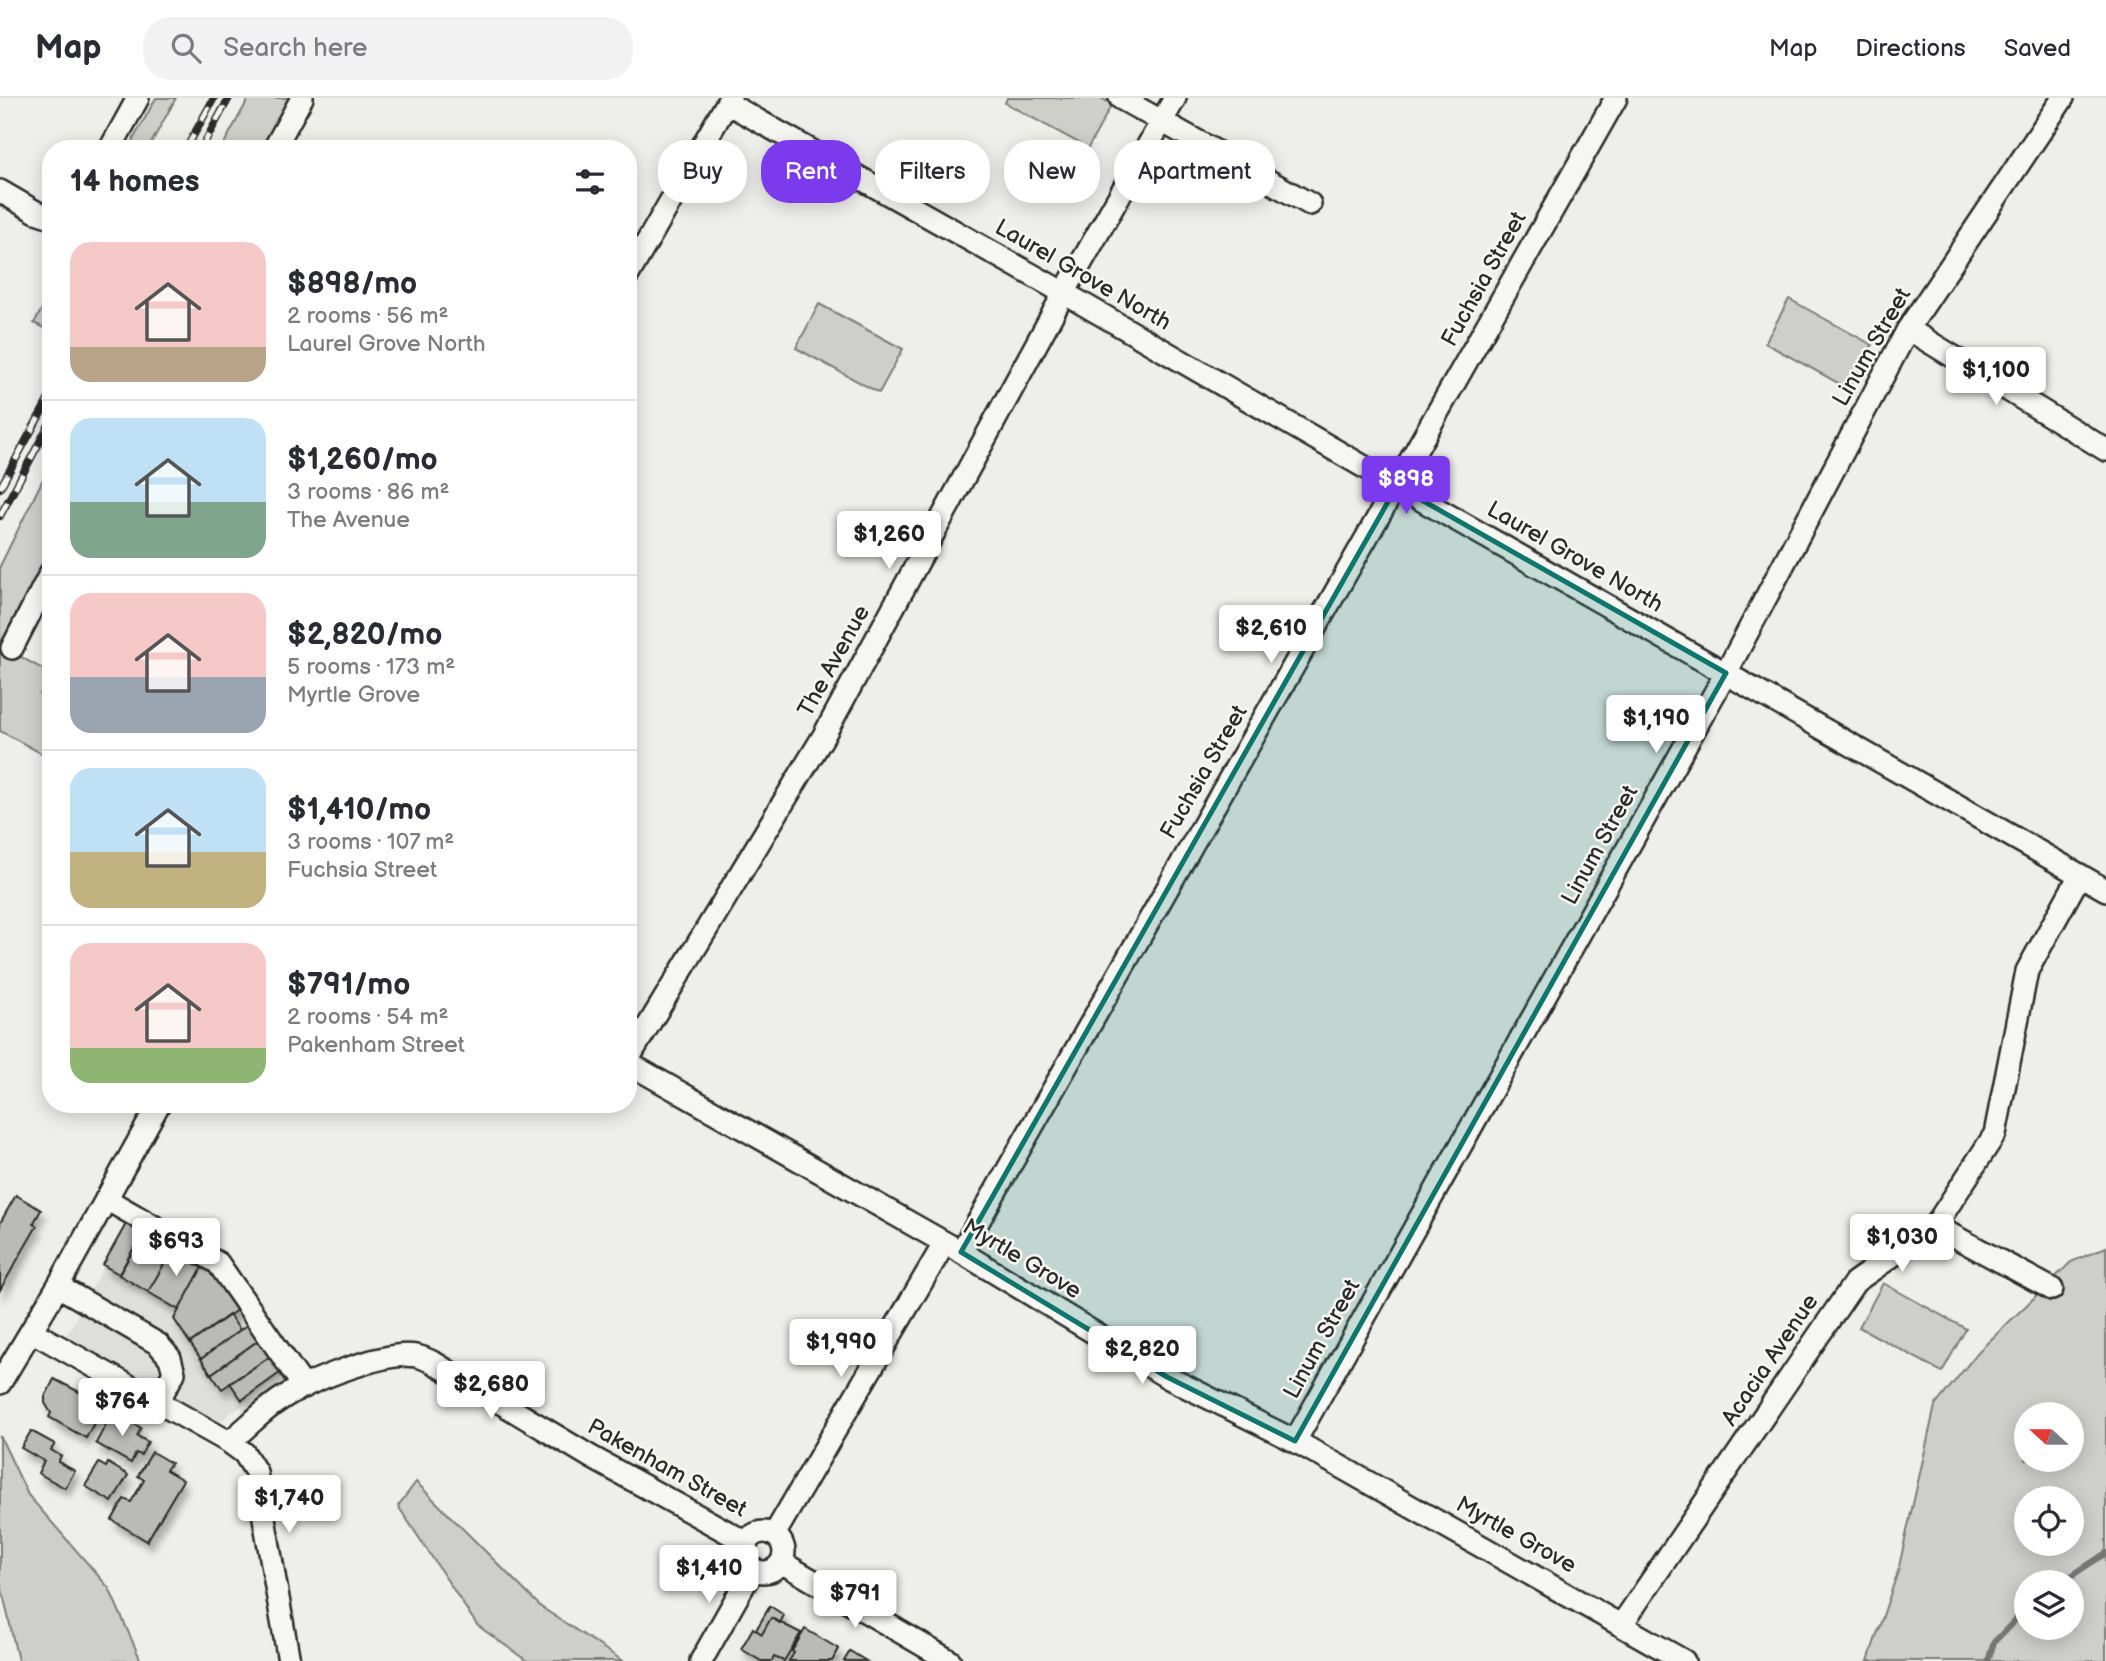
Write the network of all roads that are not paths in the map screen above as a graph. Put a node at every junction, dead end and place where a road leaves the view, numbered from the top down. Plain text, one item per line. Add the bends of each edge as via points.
1 (138, 98) edge
2 (302, 98) edge
3 (1120, 98) edge
4 (1175, 98) edge
5 (1616, 98) edge
6 (2063, 98) edge
7 (728, 101) edge
8 (1161, 121) junction
9 (115, 140) edge
10 (279, 140) edge
11 (0, 191) edge
12 (1310, 204) dead end
13 (42, 214) edge
14 (637, 259) edge
15 (1064, 293) junction
16 (1908, 329) junction
17 (2106, 450) edge
18 (1397, 486) junction
19 (42, 590) edge
20 (12, 648) dead end
21 (1726, 673) junction
22 (2080, 875) junction
23 (2106, 890) edge
24 (637, 1046) edge
25 (637, 1066) edge
26 (154, 1113) edge
27 (106, 1199) junction
28 (1935, 1226) junction
29 (953, 1248) junction
30 (58, 1286) junction
31 (2052, 1289) dead end
32 (31, 1331) junction
33 (0, 1383) edge
34 (304, 1387) junction
35 (158, 1401) junction
36 (1295, 1441) junction
37 (229, 1442) junction
38 (774, 1535) junction
39 (747, 1542) junction
40 (781, 1562) junction
41 (753, 1569) junction
42 (1622, 1624) junction
43 (289, 1661) edge
44 (701, 1661) edge
45 (950, 1661) edge
46 (1684, 1661) edge

1 - 9 street
2 - 10 street
3 - 8 street
4 - 8 street, The Avenue
5 - 18 street, Fuchsia Street
6 - 16 street, Linum Street
7 - 14 street
7 - 15 street, Laurel Grove North
8 - 12 street
8 - 15 street, The Avenue
11 - 13 street
15 - 18 street, Laurel Grove North
15 - 24 street, The Avenue via 823,737
16 - 17 street
16 - 21 street, Linum Street
18 - 21 street, Laurel Grove North
18 - 29 street, Fuchsia Street
19 - 20 street
21 - 22 street, Laurel Grove North
21 - 36 street, Linum Street
22 - 23 street, Laurel Grove North
22 - 28 street, Acacia Avenue via 2027,971 1995,1134
25 - 29 street, Myrtle Grove
26 - 27 street
27 - 30 street
27 - 34 street via 218,1263
28 - 31 street
28 - 42 street, Acacia Avenue via 1855,1282
29 - 36 street, Myrtle Grove via 1167,1377
29 - 38 street, Fuchsia Street
30 - 32 street
30 - 35 street via 158,1344 170,1358 174,1373
32 - 33 street
32 - 35 street
34 - 37 street, Pakenham Street via 283,1398
34 - 39 street, Pakenham Street via 383,1357 417,1356
35 - 37 street
36 - 42 street, Myrtle Grove
37 - 43 street via 244,1453 256,1472
38 - 39 street via 759,1533
38 - 40 street via 784,1550
39 - 41 street via 744,1554
40 - 41 street via 766,1572
40 - 45 street
41 - 44 street
42 - 46 street, Myrtle Grove

